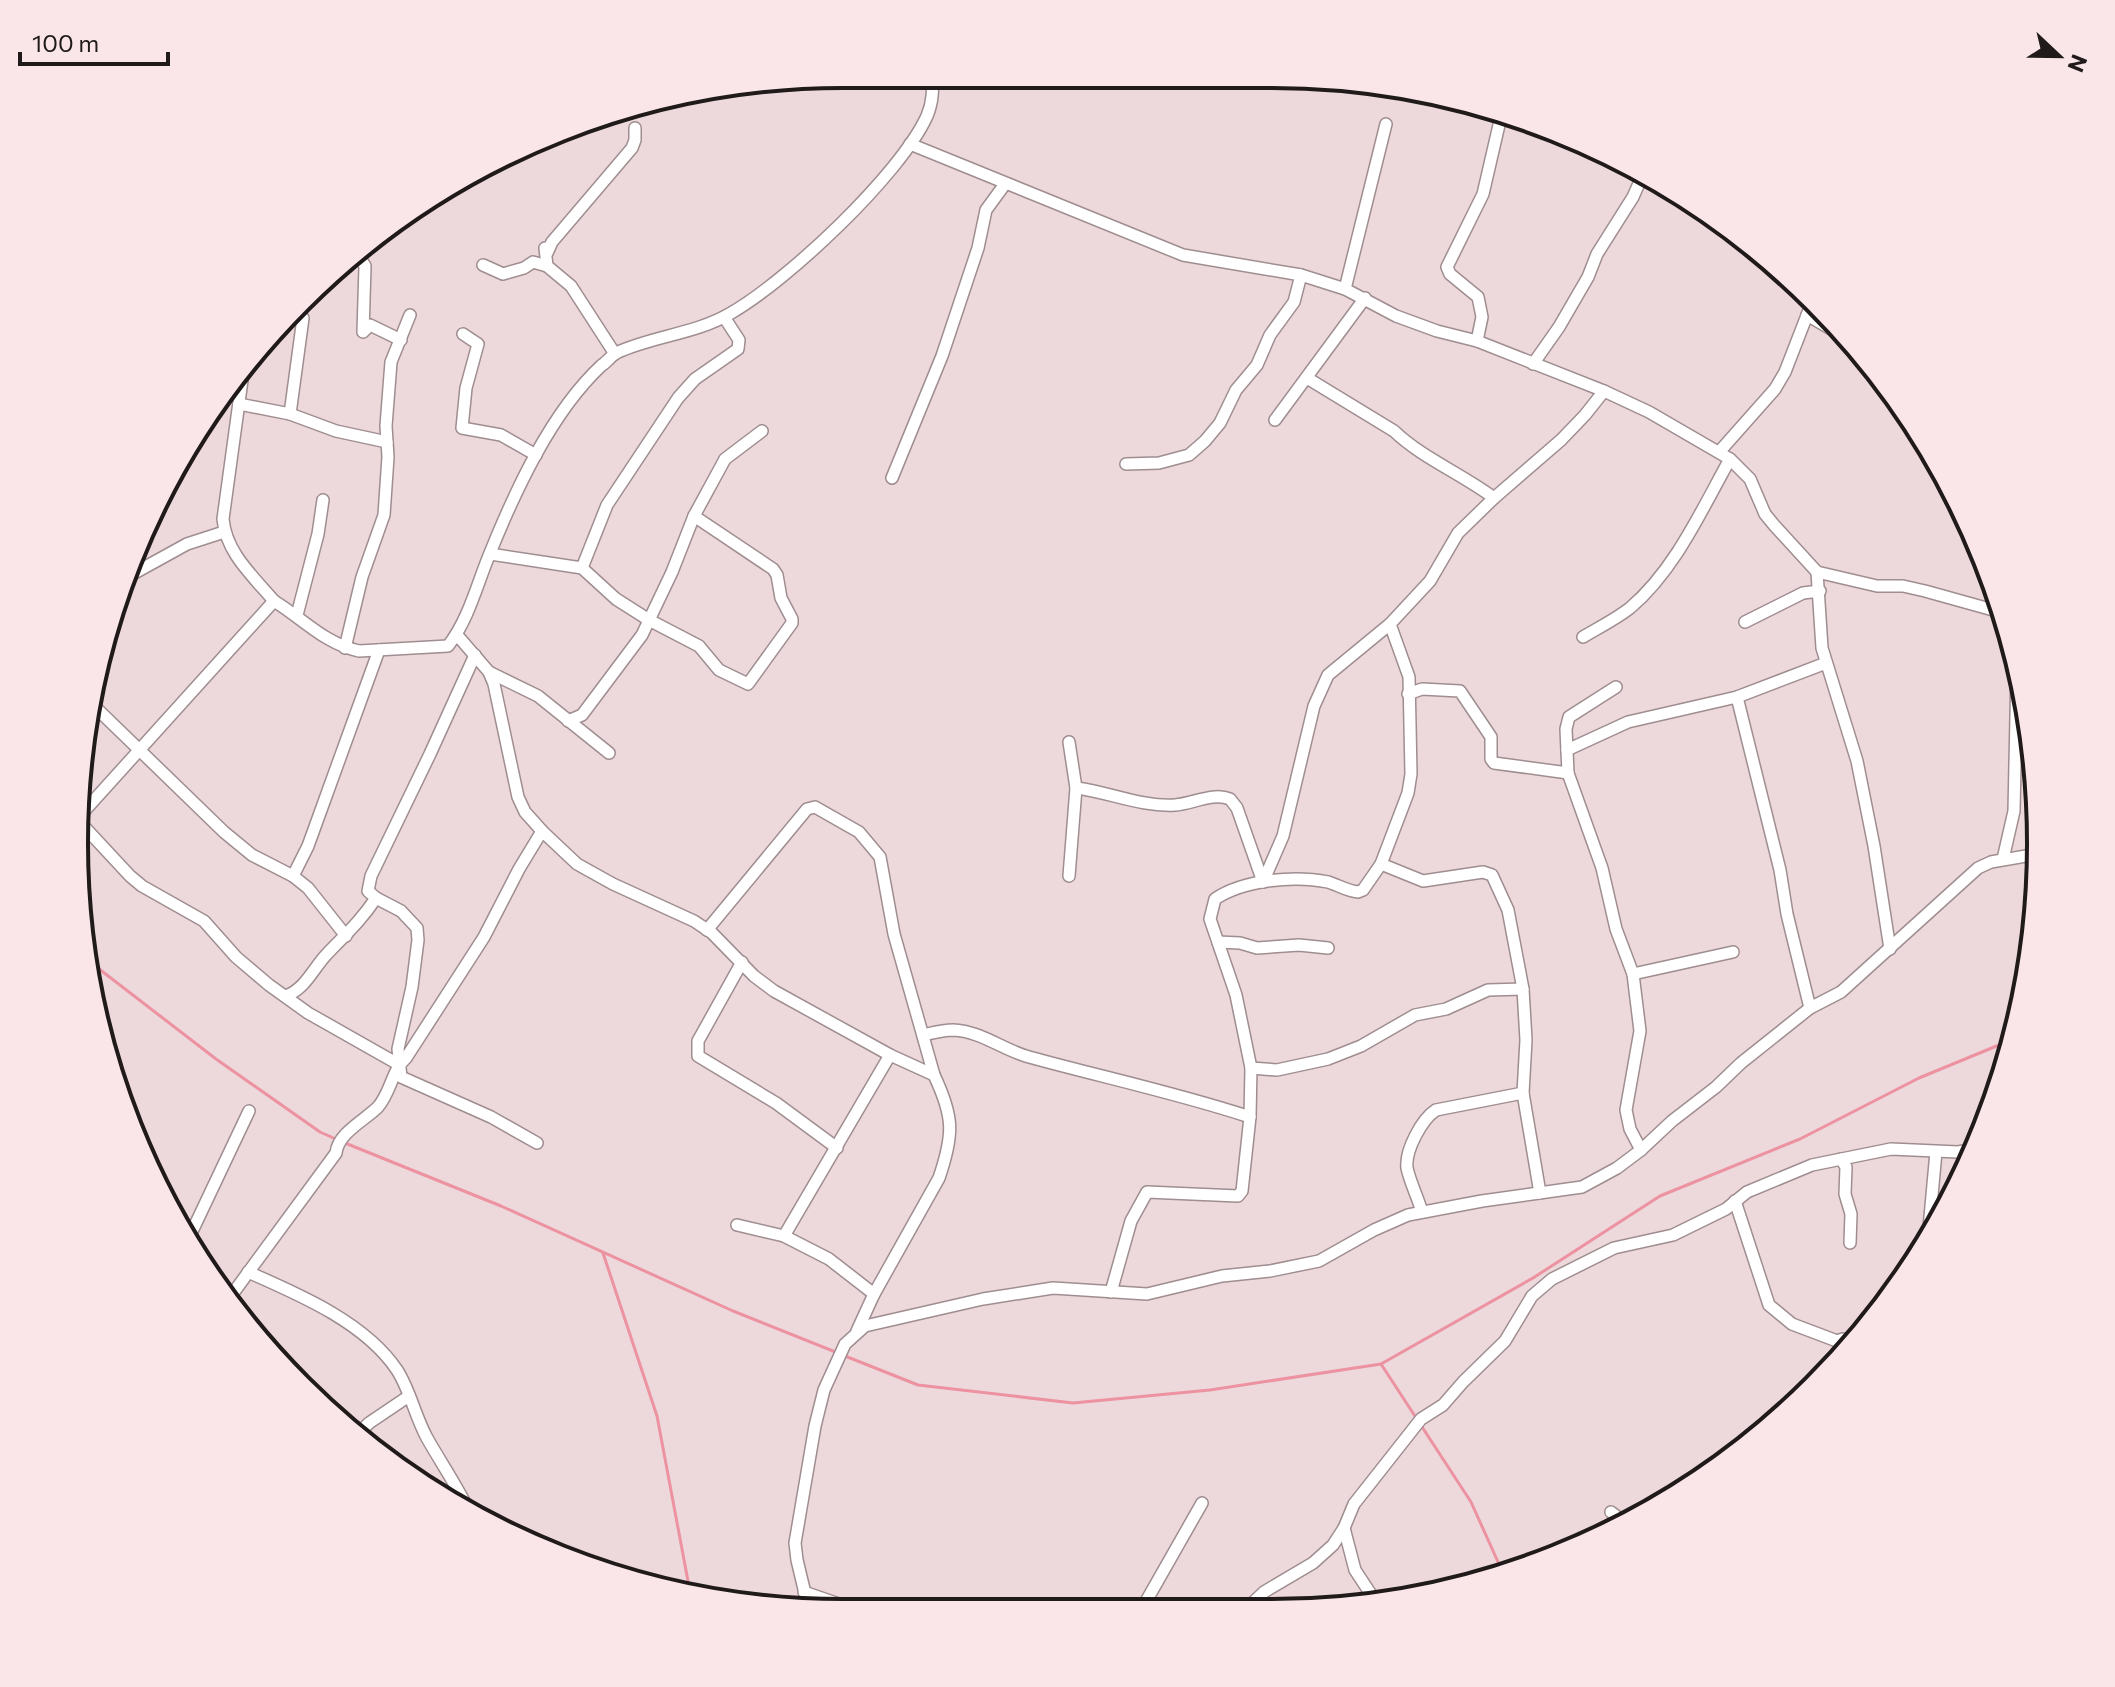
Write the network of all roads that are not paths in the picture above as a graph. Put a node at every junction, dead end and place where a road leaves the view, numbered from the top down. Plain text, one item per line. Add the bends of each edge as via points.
1 (933, 88) edge
2 (1386, 124) dead end
3 (1499, 124) edge
4 (635, 128) dead end
5 (910, 144) junction
6 (1005, 184) junction
7 (1639, 184) edge
8 (362, 261) edge
9 (483, 265) dead end
10 (547, 266) junction
11 (1301, 275) junction
12 (1345, 289) junction
13 (1365, 298) junction
14 (1808, 312) edge
15 (410, 315) dead end
16 (724, 317) junction
17 (303, 318) dead end
18 (463, 334) dead end
19 (401, 340) junction
20 (1477, 341) junction
21 (615, 354) junction
22 (1533, 364) junction
23 (1307, 378) junction
24 (241, 388) edge
25 (1604, 391) junction
26 (239, 404) junction
27 (290, 414) junction
28 (1275, 420) dead end
29 (762, 431) dead end
30 (387, 442) junction
31 (536, 455) junction
32 (1725, 455) junction
33 (1126, 464) dead end
34 (892, 478) dead end
35 (1494, 498) junction
36 (323, 500) dead end
37 (694, 516) junction
38 (224, 532) junction
39 (490, 554) junction
40 (582, 568) junction
41 (140, 570) edge
42 (1817, 572) junction
43 (1820, 591) junction
44 (274, 601) junction
45 (1989, 609) edge
46 (297, 615) junction
47 (649, 620) junction
48 (1745, 622) dead end
49 (1390, 624) junction
50 (457, 635) junction
51 (1583, 637) dead end
52 (345, 648) junction
53 (379, 650) junction
54 (475, 655) junction
55 (1826, 663) junction
56 (489, 672) junction
57 (1616, 687) dead end
58 (1408, 694) junction
59 (1737, 697) junction
60 (100, 712) edge
61 (2016, 718) edge
62 (568, 721) junction
63 (1069, 742) dead end
64 (1567, 750) junction
65 (139, 751) junction
66 (609, 753) dead end
67 (1568, 773) junction
68 (1076, 788) junction
69 (90, 805) edge
70 (89, 831) edge
71 (542, 831) junction
72 (2027, 856) edge
73 (2003, 859) junction
74 (1381, 864) junction
75 (293, 876) junction
76 (1069, 876) dead end
77 (1263, 882) junction
78 (376, 898) junction
79 (707, 930) junction
80 (346, 936) junction
81 (1218, 942) junction
82 (1328, 948) dead end
83 (1890, 949) junction
84 (1733, 952) dead end
85 (742, 962) junction
86 (1633, 974) junction
87 (1523, 989) junction
88 (286, 996) junction
89 (1810, 1008) junction
90 (923, 1035) junction
91 (890, 1055) junction
92 (398, 1064) junction
93 (1251, 1068) junction
94 (934, 1075) junction
95 (1523, 1093) junction
96 (249, 1111) dead end
97 (1250, 1117) junction
98 (537, 1143) dead end
99 (837, 1148) junction
100 (1641, 1150) junction
101 (1961, 1150) edge
102 (1936, 1152) junction
103 (1841, 1159) junction
104 (1540, 1193) junction
105 (1735, 1201) junction
106 (1422, 1212) junction
107 (1930, 1213) edge
108 (737, 1225) dead end
109 (193, 1228) edge
110 (784, 1236) junction
111 (1850, 1243) dead end
112 (248, 1272) junction
113 (235, 1290) edge
114 (1111, 1292) junction
115 (874, 1294) junction
116 (857, 1331) junction
117 (1843, 1339) dead end
118 (409, 1396) junction
119 (364, 1428) edge
120 (460, 1494) edge
121 (1202, 1503) dead end
122 (1611, 1512) dead end
123 (1616, 1516) edge
124 (1344, 1528) junction
125 (804, 1592) junction
126 (1370, 1593) edge
127 (806, 1597) edge
128 (822, 1598) edge
129 (1147, 1599) edge
130 (1257, 1599) edge

1 - 5 street via 927,115
2 - 12 street
3 - 20 street via 1483,194 1447,267 1478,297 1482,317
4 - 10 street via 632,148 547,253 545,248
5 - 6 street
5 - 16 street via 820,244
6 - 11 street via 1183,255
6 - 34 street via 986,210 942,356
7 - 22 street
8 - 19 street via 363,332 370,325
9 - 10 street via 503,274 533,262
10 - 21 street via 571,286
11 - 12 street
11 - 33 street via 1294,302 1205,441 1189,455
12 - 13 street
13 - 20 street via 1396,316
13 - 23 street
14 - 32 street via 1780,381
15 - 19 street
16 - 21 street
16 - 40 street via 739,340 738,349 678,398 607,505
17 - 27 street
18 - 31 street via 478,344 462,428 501,435
19 - 30 street via 391,362
20 - 22 street
21 - 31 street via 580,387
22 - 25 street
23 - 28 street
23 - 35 street
24 - 26 street
25 - 32 street
25 - 35 street via 1561,440
26 - 27 street
26 - 38 street
27 - 30 street
29 - 37 street via 725,459
30 - 52 street via 384,515
31 - 39 street
32 - 42 street via 1750,479 1765,514
32 - 51 street via 1675,554 1650,587 1629,608
35 - 49 street via 1458,533 1430,581
36 - 46 street
37 - 47 street
37 - 47 street via 773,569 792,623 744,684 719,670 699,646
38 - 41 street via 187,544
38 - 44 street via 239,560
39 - 40 street
39 - 50 street
40 - 47 street
42 - 43 street
42 - 45 street via 1877,586 1903,586
43 - 48 street via 1803,593
43 - 55 street
44 - 46 street
44 - 65 street
46 - 52 street
47 - 62 street via 582,715
49 - 58 street via 1406,667
49 - 77 street via 1322,685 1283,836
50 - 53 street via 448,646
50 - 54 street
52 - 53 street
53 - 75 street
54 - 56 street
54 - 78 street via 371,876 368,891
55 - 59 street
55 - 83 street via 1857,761
56 - 62 street via 538,696
56 - 71 street via 518,797
57 - 64 street via 1569,717
58 - 67 street via 1422,689 1460,691 1491,737 1494,763
58 - 74 street via 1408,793
59 - 64 street via 1628,722
59 - 89 street
60 - 65 street
61 - 73 street via 2014,811
62 - 66 street
63 - 68 street
64 - 67 street
65 - 69 street
65 - 75 street via 252,855
67 - 86 street
68 - 76 street
68 - 77 street via 1154,804 1230,799
70 - 88 street via 130,876 204,921 236,957
71 - 79 street via 591,873
71 - 92 street via 478,946
72 - 73 street
73 - 83 street via 1978,868
74 - 77 street via 1358,892 1300,879
74 - 87 street via 1423,881 1492,875 1508,910
75 - 80 street
77 - 81 street via 1215,899 1210,919
78 - 80 street
78 - 92 street via 401,911 417,928
79 - 85 street
79 - 90 street via 807,809 815,807 859,832 880,857 894,934
80 - 88 street via 296,992
81 - 82 street
81 - 93 street
83 - 89 street via 1841,992
84 - 86 street
85 - 91 street via 774,991
85 - 99 street via 698,1041 698,1056
86 - 100 street via 1640,1031 1626,1110
87 - 93 street via 1488,990 1446,1009 1415,1015 1328,1059 1277,1070
87 - 95 street
88 - 92 street
89 - 100 street
90 - 94 street
90 - 97 street via 952,1030 982,1036 1026,1056
91 - 94 street
91 - 99 street
92 - 98 street via 401,1077
92 - 112 street via 381,1103 345,1135
93 - 97 street
94 - 115 street via 950,1116 945,1160
95 - 104 street
95 - 106 street via 1428,1115 1407,1166
96 - 109 street
97 - 114 street via 1242,1191 1238,1196 1147,1192 1131,1221
99 - 110 street
100 - 104 street via 1582,1187
101 - 102 street
102 - 103 street via 1891,1149
102 - 107 street
103 - 105 street via 1791,1172
103 - 111 street via 1846,1167
104 - 106 street
105 - 117 street via 1769,1305 1792,1324
105 - 124 street via 1673,1235 1614,1248 1540,1288 1505,1341 1443,1405 1421,1419 1354,1504
106 - 114 street via 1374,1230 1319,1261 1203,1279 1163,1292
108 - 110 street
110 - 115 street via 829,1259
112 - 113 street
112 - 118 street via 328,1310 359,1332 397,1370
114 - 116 street via 1053,1288 877,1322
115 - 116 street
116 - 125 street via 824,1390 815,1426 795,1543
118 - 119 street
118 - 120 street
121 - 129 street
122 - 123 street
124 - 126 street via 1355,1570
124 - 130 street via 1313,1563
125 - 127 street
125 - 128 street

